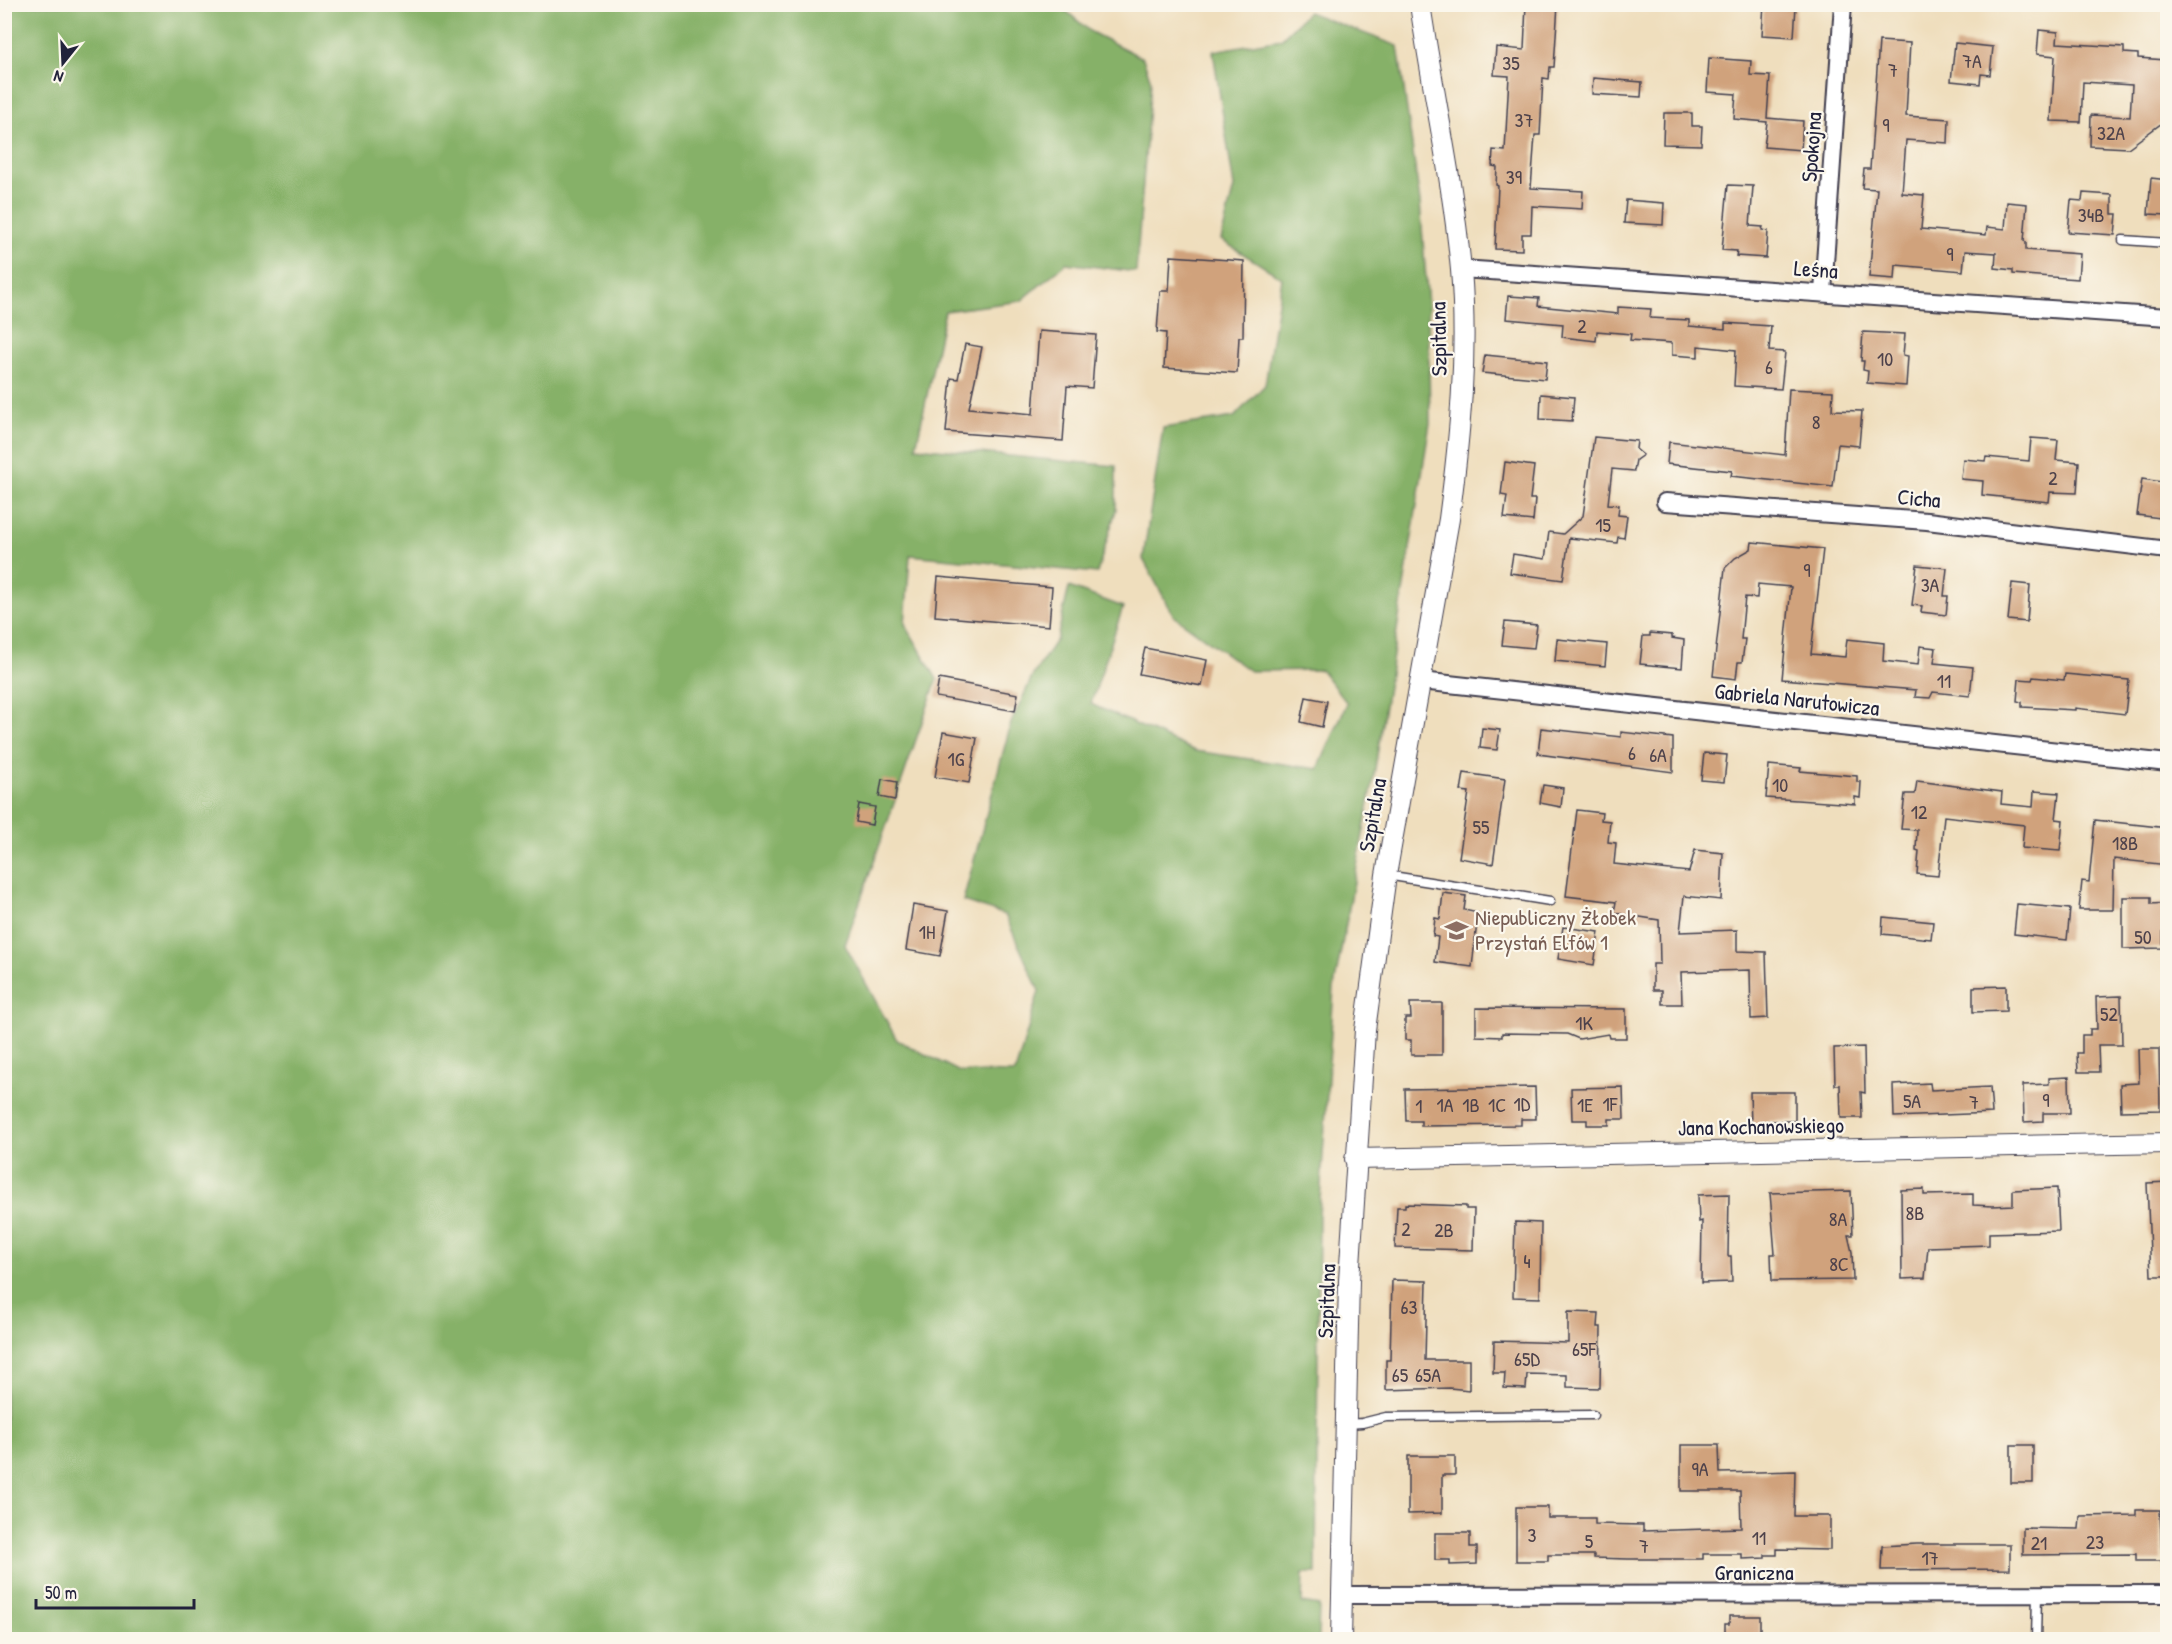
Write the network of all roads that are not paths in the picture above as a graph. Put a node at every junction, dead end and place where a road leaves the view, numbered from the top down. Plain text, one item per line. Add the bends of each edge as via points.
1 (1420, 4) edge
2 (1843, 4) edge
3 (2124, 240) dead end
4 (2168, 243) edge
5 (1461, 269) junction
6 (1823, 292) junction
7 (2168, 317) edge
8 (1665, 502) dead end
9 (2168, 549) edge
10 (1421, 681) junction
11 (2168, 763) edge
12 (1386, 875) junction
13 (1550, 901) dead end
14 (2168, 1143) edge
15 (1355, 1159) junction
16 (1593, 1415) dead end
17 (1347, 1424) junction
18 (2037, 1594) junction
19 (2168, 1594) edge
20 (1341, 1595) junction
21 (1341, 1640) edge
22 (2036, 1640) edge

1 - 5 street, Szpitalna
2 - 6 street, Spokojna
3 - 4 lane
5 - 6 street, Leśna
5 - 10 street, Szpitalna via 1464,372 1456,465
6 - 7 street, Leśna
8 - 9 street, Cicha via 1927,521
10 - 11 street, Gabriela Narutowicza
10 - 12 street, Szpitalna
12 - 13 lane
12 - 15 street, Szpitalna via 1365,1030
14 - 15 street, Jana Kochanowskiego
15 - 17 street, Szpitalna
16 - 17 lane via 1386,1417
17 - 20 street, Szpitalna
18 - 19 street, Graniczna
18 - 20 street, Graniczna
18 - 22 lane
20 - 21 street, Szpitalna

